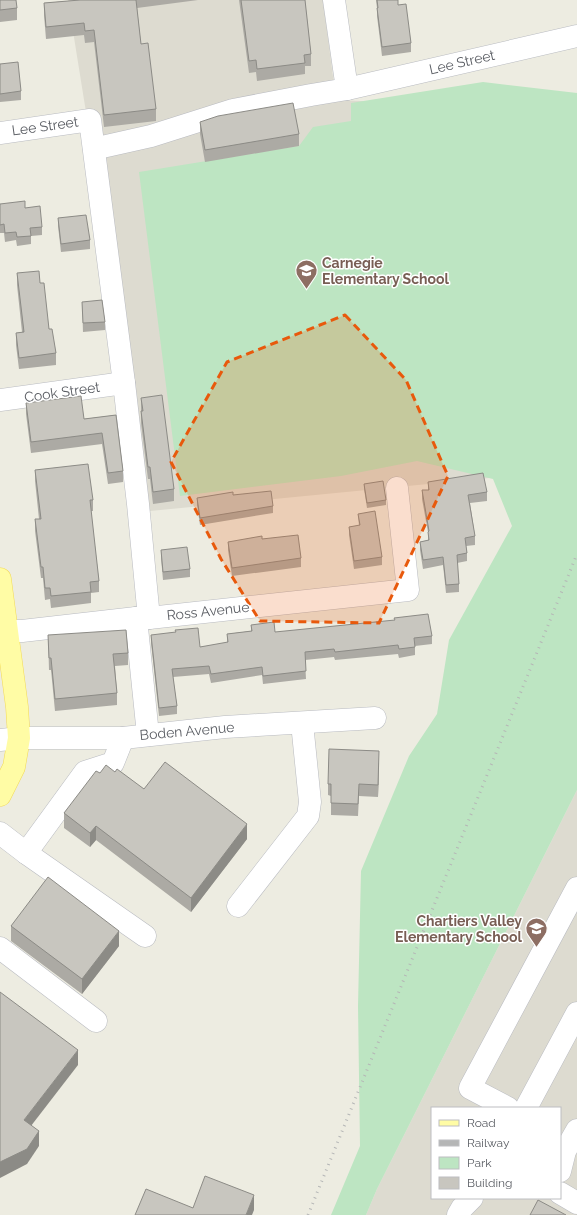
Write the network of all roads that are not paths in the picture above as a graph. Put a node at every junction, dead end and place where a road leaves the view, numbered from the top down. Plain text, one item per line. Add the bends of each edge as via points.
1 (334, 0) edge
2 (577, 36) edge
3 (347, 89) junction
4 (0, 133) edge
5 (94, 148) junction
6 (124, 383) junction
7 (0, 400) edge
8 (397, 488) dead end
9 (0, 579) edge
10 (143, 618) junction
11 (8, 631) junction
12 (375, 718) dead end
13 (302, 723) junction
14 (148, 735) junction
15 (123, 738) junction
16 (10, 739) edge
17 (0, 795) edge
18 (0, 833) edge
19 (26, 853) junction
20 (577, 888) edge
21 (238, 906) dead end
22 (145, 936) dead end
23 (0, 948) edge
24 (577, 1013) edge
25 (96, 1021) dead end
26 (506, 1107) edge
27 (527, 1107) edge
28 (569, 1136) edge
29 (561, 1167) edge
30 (561, 1194) edge
31 (471, 1199) edge
32 (577, 1202) edge
33 (458, 1215) edge

1 - 3 street
2 - 3 street, Lee Street
3 - 5 street, Lee Street via 233,110 151,136
4 - 5 street, Lee Street via 90,120
5 - 6 street
6 - 7 street, Cook Street
6 - 10 street via 138,504
8 - 10 street, Ross Avenue via 408,590
9 - 11 main road
10 - 11 street, Ross Avenue
10 - 14 street
11 - 16 main road via 17,706
12 - 13 street, Boden Avenue
13 - 14 street, Boden Avenue
13 - 21 street via 310,802 308,816
14 - 15 street, Boden Avenue
15 - 16 street, Boden Avenue
15 - 19 street via 113,763 86,772
16 - 17 main road via 14,767
18 - 19 street
19 - 22 street
20 - 26 street via 470,1088
23 - 25 street
24 - 27 street
28 - 29 street
30 - 32 street
31 - 33 street

